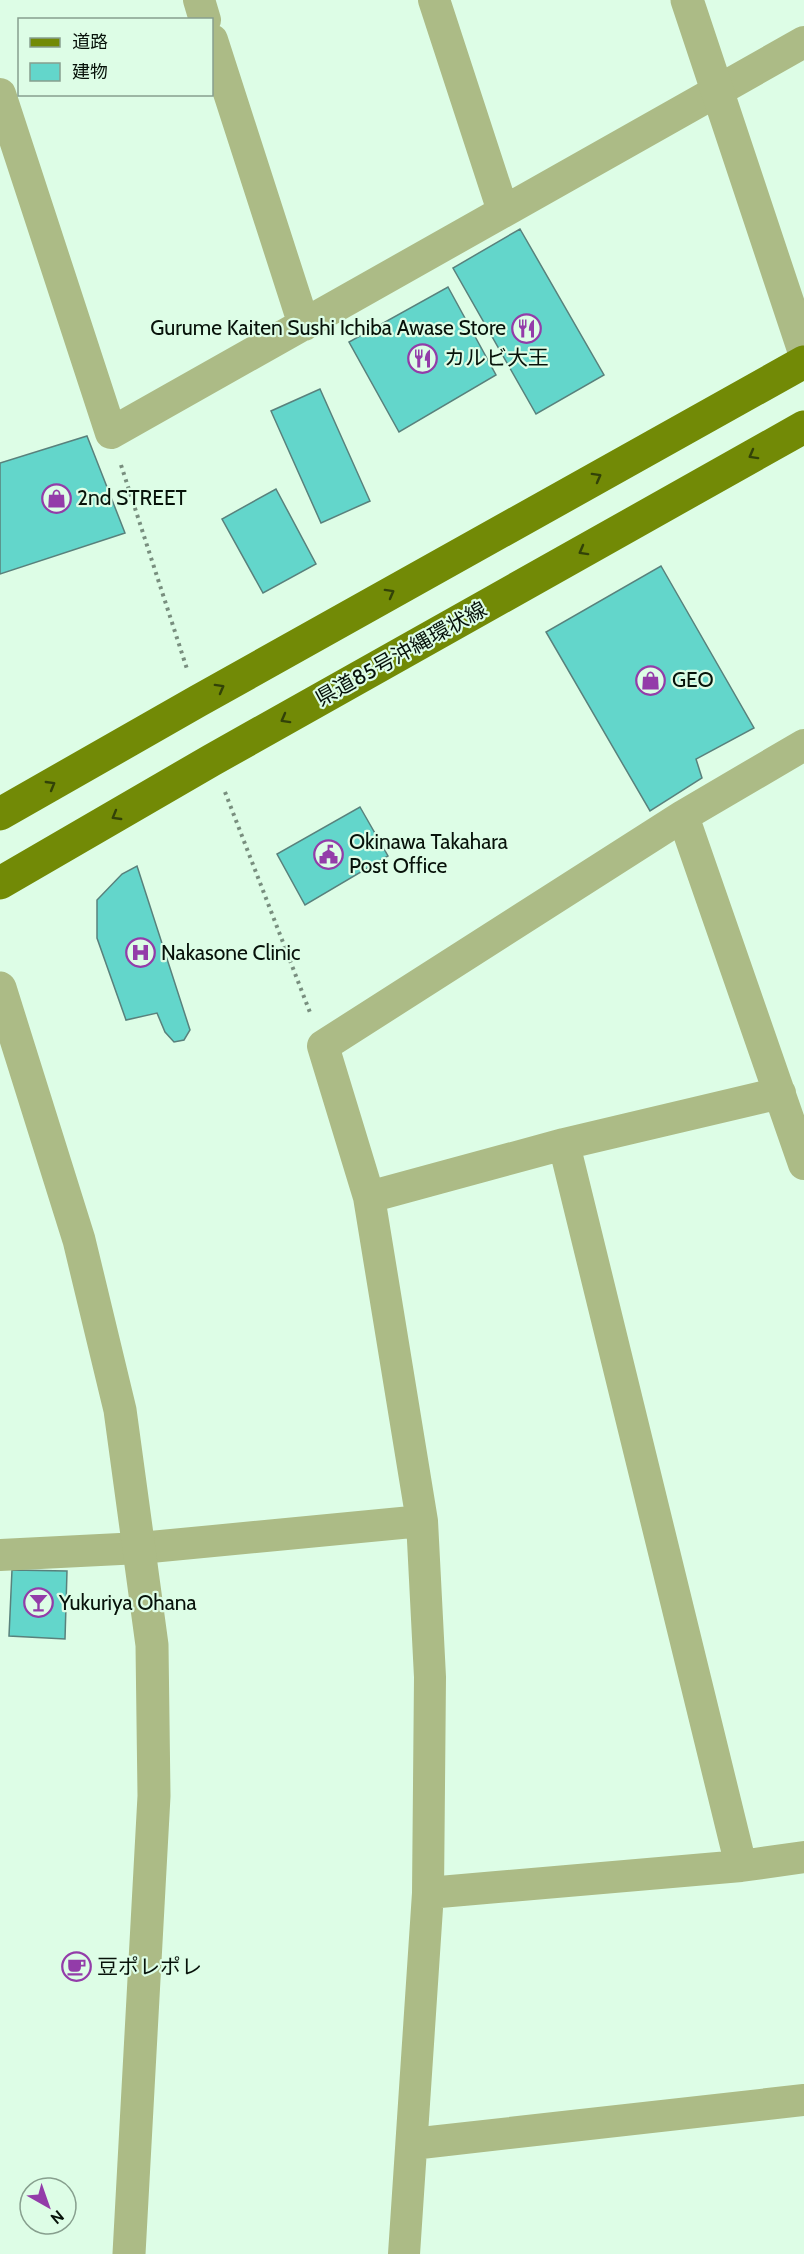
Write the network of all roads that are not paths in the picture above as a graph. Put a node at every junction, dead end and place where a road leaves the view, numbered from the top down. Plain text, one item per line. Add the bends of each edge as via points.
1 (198, 0) edge
2 (434, 0) edge
3 (687, 0) edge
4 (204, 18) edge
5 (804, 42) edge
6 (213, 43) edge
7 (717, 92) junction
8 (0, 94) edge
9 (9, 155) edge
10 (502, 212) junction
11 (304, 325) junction
12 (804, 351) edge
13 (804, 362) edge
14 (804, 427) edge
15 (804, 745) edge
16 (0, 814) edge
17 (683, 816) junction
18 (0, 883) edge
19 (0, 988) edge
20 (780, 1093) junction
21 (564, 1144) junction
22 (804, 1164) edge
23 (369, 1197) junction
24 (422, 1521) junction
25 (140, 1548) junction
26 (0, 1555) edge
27 (804, 1857) edge
28 (741, 1866) junction
29 (428, 1893) junction
30 (804, 2100) edge
31 (412, 2144) junction
32 (129, 2254) edge
33 (404, 2254) edge

1 - 4 street
2 - 10 street
3 - 7 street
5 - 7 street
6 - 11 street
7 - 10 street
7 - 12 street
8 - 9 street
9 - 11 street via 111,433
10 - 11 street
16 -> 13 main road
14 -> 18 main road, 県道85号沖縄環状線
15 - 17 street
17 - 20 street
17 - 23 street via 323,1046
19 - 25 street via 82,1251 120,1410
20 - 21 street
20 - 22 street
21 - 23 street
21 - 28 street
23 - 24 street
24 - 25 street
24 - 29 street via 430,1677
25 - 26 street
25 - 32 street via 152,1645 154,1796
27 - 28 street
28 - 29 street
29 - 31 street
30 - 31 street
31 - 33 street

